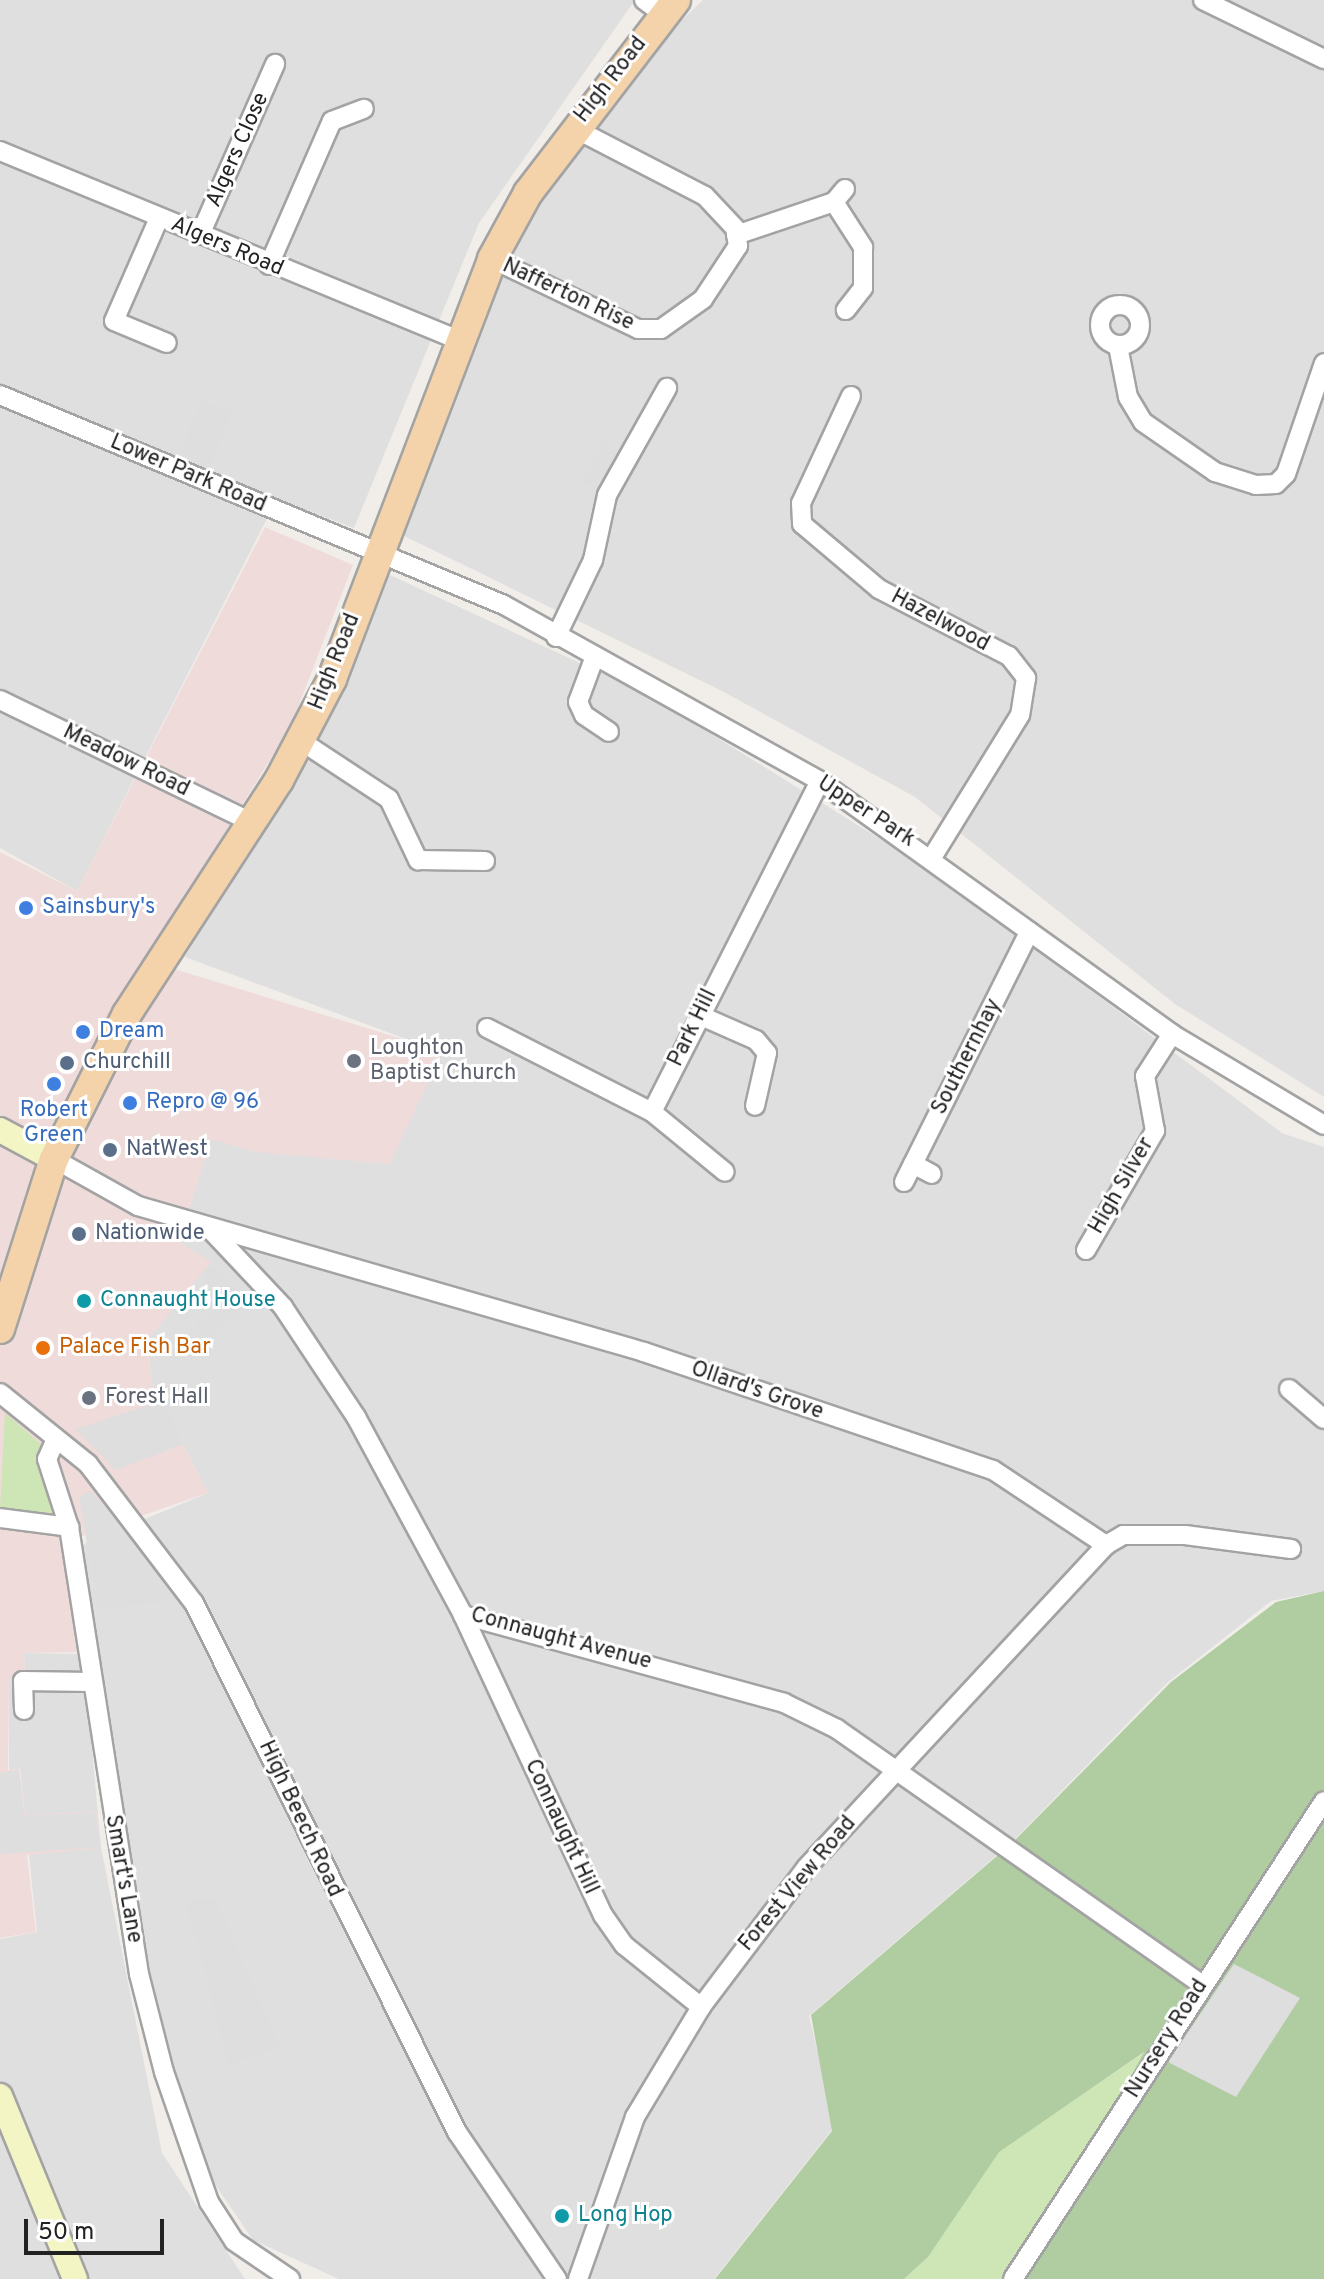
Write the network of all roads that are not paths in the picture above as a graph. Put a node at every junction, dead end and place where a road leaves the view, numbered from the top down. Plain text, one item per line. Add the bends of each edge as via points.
1 (1203, 0) edge
2 (661, 5) edge
3 (1324, 59) edge
4 (275, 64) dead end
5 (364, 109) dead end
6 (574, 128) junction
7 (0, 151) edge
8 (159, 218) junction
9 (200, 235) junction
10 (736, 235) junction
11 (492, 259) junction
12 (269, 265) junction
13 (846, 310) dead end
14 (456, 339) junction
15 (167, 343) dead end
16 (1118, 346) dead end
17 (1324, 363) edge
18 (667, 388) dead end
19 (0, 395) edge
20 (851, 396) dead end
21 (376, 553) junction
22 (556, 637) junction
23 (595, 656) junction
24 (0, 700) edge
25 (609, 732) dead end
26 (301, 741) junction
27 (820, 781) junction
28 (251, 822) junction
29 (933, 856) junction
30 (485, 861) dead end
31 (1029, 932) junction
32 (699, 1015) junction
33 (487, 1028) dead end
34 (1172, 1034) junction
35 (755, 1106) dead end
36 (652, 1112) junction
37 (1324, 1125) edge
38 (0, 1130) edge
39 (54, 1159) junction
40 (913, 1164) junction
41 (725, 1172) dead end
42 (932, 1174) dead end
43 (904, 1182) dead end
44 (208, 1227) junction
45 (1086, 1250) dead end
46 (0, 1329) edge
47 (1289, 1389) dead end
48 (0, 1393) edge
49 (1324, 1419) edge
50 (56, 1439) junction
51 (0, 1518) edge
52 (69, 1527) junction
53 (1106, 1545) junction
54 (1291, 1549) dead end
55 (463, 1615) junction
56 (91, 1682) junction
57 (24, 1710) dead end
58 (901, 1768) junction
59 (1324, 1801) edge
60 (1201, 1984) junction
61 (701, 2007) junction
62 (0, 2096) edge
63 (75, 2279) edge
64 (290, 2279) edge
65 (557, 2279) edge
66 (578, 2279) edge
67 (1013, 2279) edge

1 - 3 street
2 - 6 main road, High Road
4 - 9 street, Algers Close
5 - 12 street via 332,121
6 - 10 street via 705,196
6 - 11 main road, High Road
7 - 8 street, Algers Road
8 - 9 street, Algers Road
8 - 15 street via 114,321
9 - 12 street, Algers Road
10 - 11 street, Nafferton Rise via 738,246 703,299 661,329 638,329
10 - 13 street via 840,196 863,247 863,288
11 - 14 main road, High Road
12 - 14 street, Algers Road
14 - 21 main road, High Road
16 - 17 street via 1128,397 1143,422 1215,472 1256,485 1276,484 1286,474
18 - 22 street via 607,495 593,560
19 - 21 street, Lower Park Road
20 - 29 street, Hazelwood via 801,503 802,524 879,589 1009,656 1026,678 1020,715
21 - 22 street, Upper Park via 504,605
21 - 26 main road, High Road via 332,679
22 - 23 street, Upper Park
23 - 25 street via 578,702
23 - 27 street, Upper Park
24 - 28 street, Meadow Road
26 - 28 main road, High Road
26 - 30 street via 389,799 418,860
27 - 29 street, Upper Park
27 - 32 street, Park Hill
28 - 39 main road, High Road via 127,1014
29 - 31 street, Upper Park
31 - 34 street, Upper Park
31 - 40 street, Southernhay
32 - 35 street via 756,1040 767,1053
32 - 36 street, Park Hill
33 - 36 street
34 - 37 street, Upper Park
34 - 45 street, High Silver via 1145,1076 1155,1131
36 - 41 street
38 - 39 street
39 - 44 street via 138,1206
39 - 46 main road, High Road
40 - 42 street
40 - 43 street, Southernhay
44 - 53 street, Ollard's Grove via 644,1352 993,1470
44 - 55 street, Connaught Avenue via 283,1307 356,1417
47 - 49 street
48 - 50 street, High Beech Road
50 - 52 street, Smart's Lane via 47,1459
50 - 65 street, High Beech Road via 88,1464 194,1603 457,2132
51 - 52 street
52 - 56 street, Smart's Lane
53 - 54 street via 1123,1535 1185,1535
53 - 58 street, Forest View Road
55 - 58 street, Connaught Avenue via 784,1703
55 - 61 street, Connaught Hill via 603,1915 624,1945
56 - 57 street via 23,1681
56 - 64 street, Smart's Lane via 139,1974 185,2138 209,2202 234,2241
58 - 60 street, Connaught Avenue
58 - 61 street, Forest View Road via 806,1868
59 - 60 street, Nursery Road
60 - 67 street, Nursery Road
61 - 66 street, Forest View Road via 635,2117
62 - 63 street

